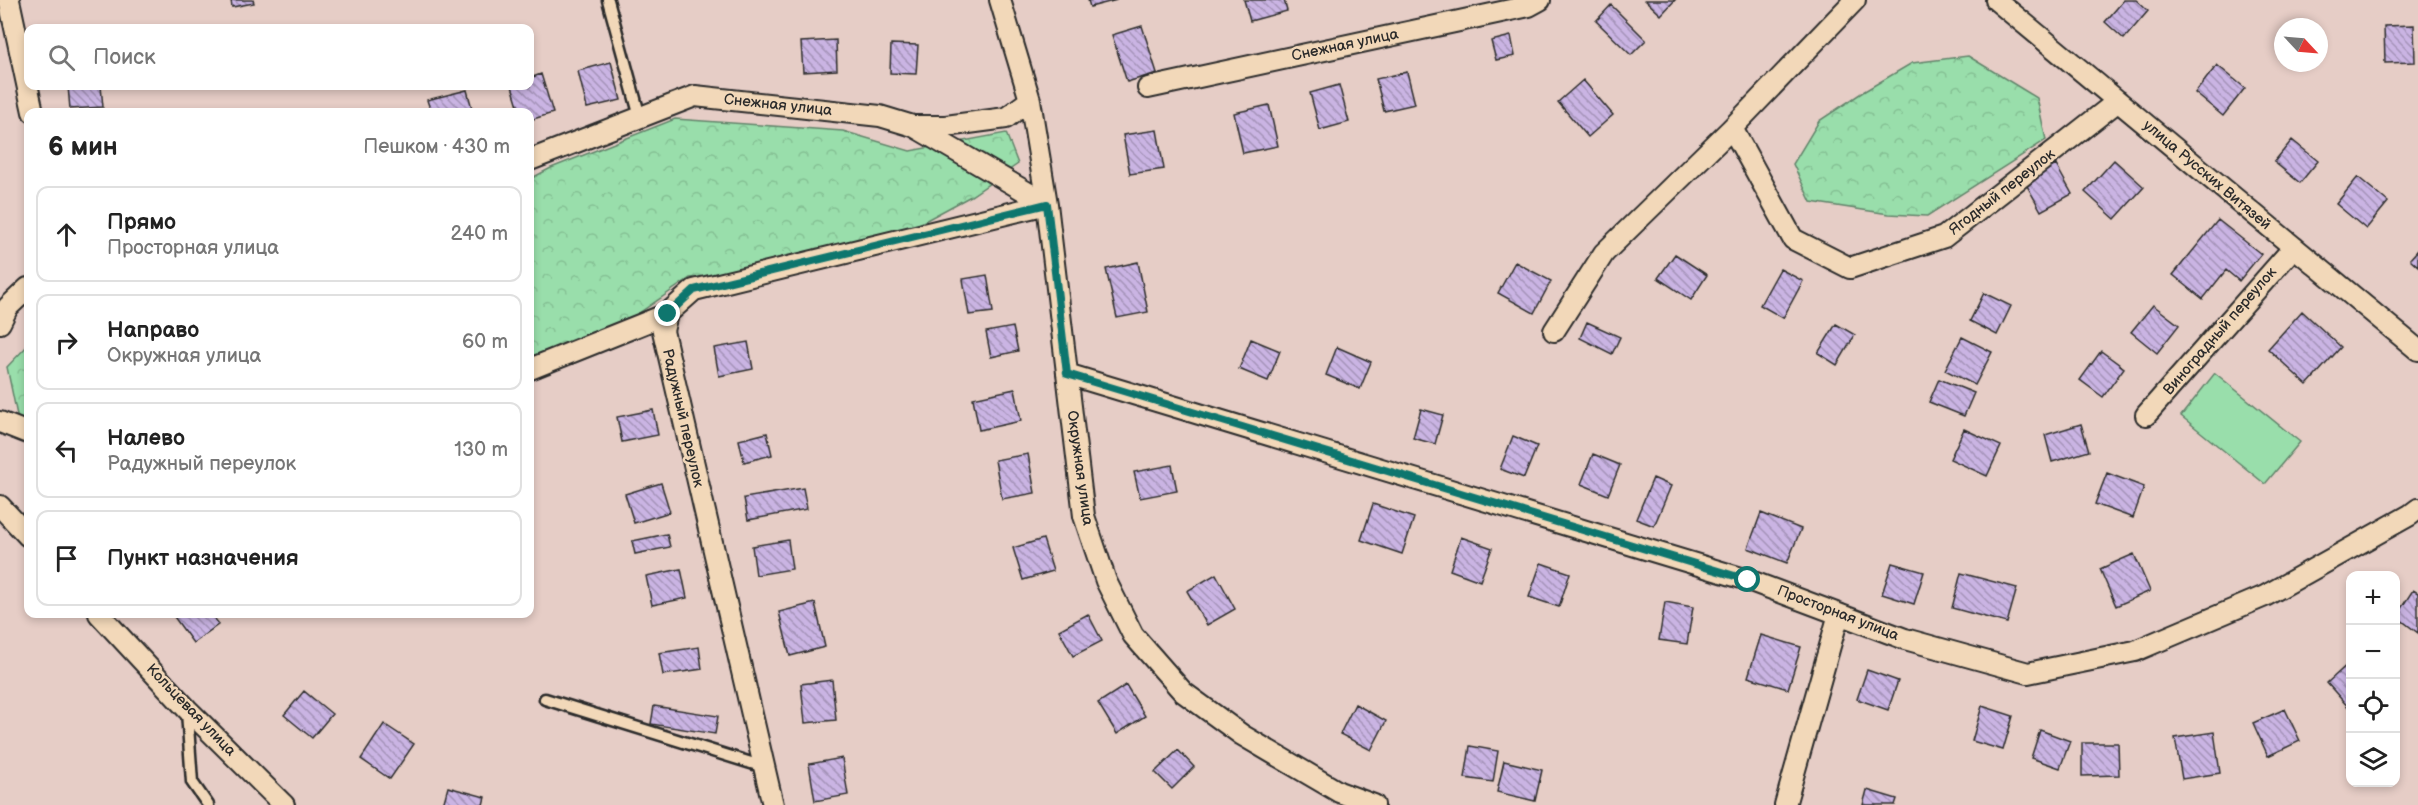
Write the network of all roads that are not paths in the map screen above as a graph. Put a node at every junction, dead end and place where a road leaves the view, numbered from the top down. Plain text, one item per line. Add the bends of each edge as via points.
1 (9, 0) edge
2 (608, 0) edge
3 (1000, 0) edge
4 (1540, 0) edge
5 (1855, 0) edge
6 (1996, 0) edge
7 (24, 70) edge
8 (1148, 87) dead end
9 (28, 90) edge
10 (1030, 100) junction
11 (2118, 101) junction
12 (32, 108) edge
13 (640, 117) junction
14 (913, 126) junction
15 (1732, 128) junction
16 (534, 158) edge
17 (1047, 204) junction
18 (2294, 247) junction
19 (24, 292) edge
20 (24, 307) edge
21 (668, 314) junction
22 (4, 315) edge
23 (1554, 331) dead end
24 (2418, 350) edge
25 (534, 367) edge
26 (1067, 374) junction
27 (2146, 415) dead end
28 (0, 422) edge
29 (24, 432) edge
30 (0, 506) edge
31 (2418, 508) edge
32 (24, 533) edge
33 (1839, 614) junction
34 (103, 618) edge
35 (545, 699) dead end
36 (187, 708) junction
37 (764, 767) junction
38 (208, 805) edge
39 (284, 805) edge
40 (773, 805) edge
41 (1374, 805) edge
42 (1785, 805) edge

1 - 7 street
2 - 13 lane
3 - 10 street, Окружная улица
4 - 8 street, Снежная улица via 1529,6
5 - 15 street
6 - 11 street, улица Русских Витязей
9 - 12 street
10 - 14 street, Снежная улица via 1006,118
10 - 17 street, Окружная улица
11 - 15 street, Ягодный переулок via 1944,237 1850,268 1793,239
11 - 18 street, улица Русских Витязей
13 - 14 street, Снежная улица via 696,96 880,116
13 - 16 street, Снежная улица
14 - 17 street
15 - 23 street via 1604,253
17 - 21 street via 694,290
17 - 26 street, Окружная улица
18 - 24 street, улица Русских Витязей
18 - 27 street, Виноградный переулок
19 - 22 street
20 - 22 street
21 - 25 street
21 - 37 street, Радужный переулок via 663,331
26 - 33 street, Просторная улица via 1748,580
26 - 41 street, Окружная улица via 1084,516 1106,581 1133,635 1184,692 1242,735 1340,792
28 - 29 street
30 - 32 street
31 - 33 street, Просторная улица via 2265,596 2135,651 2028,673 1905,639
33 - 42 street
34 - 36 street, Кольцевая улица
35 - 37 lane
36 - 38 lane via 192,782
36 - 39 street, Кольцевая улица
37 - 40 street, Радужный переулок

